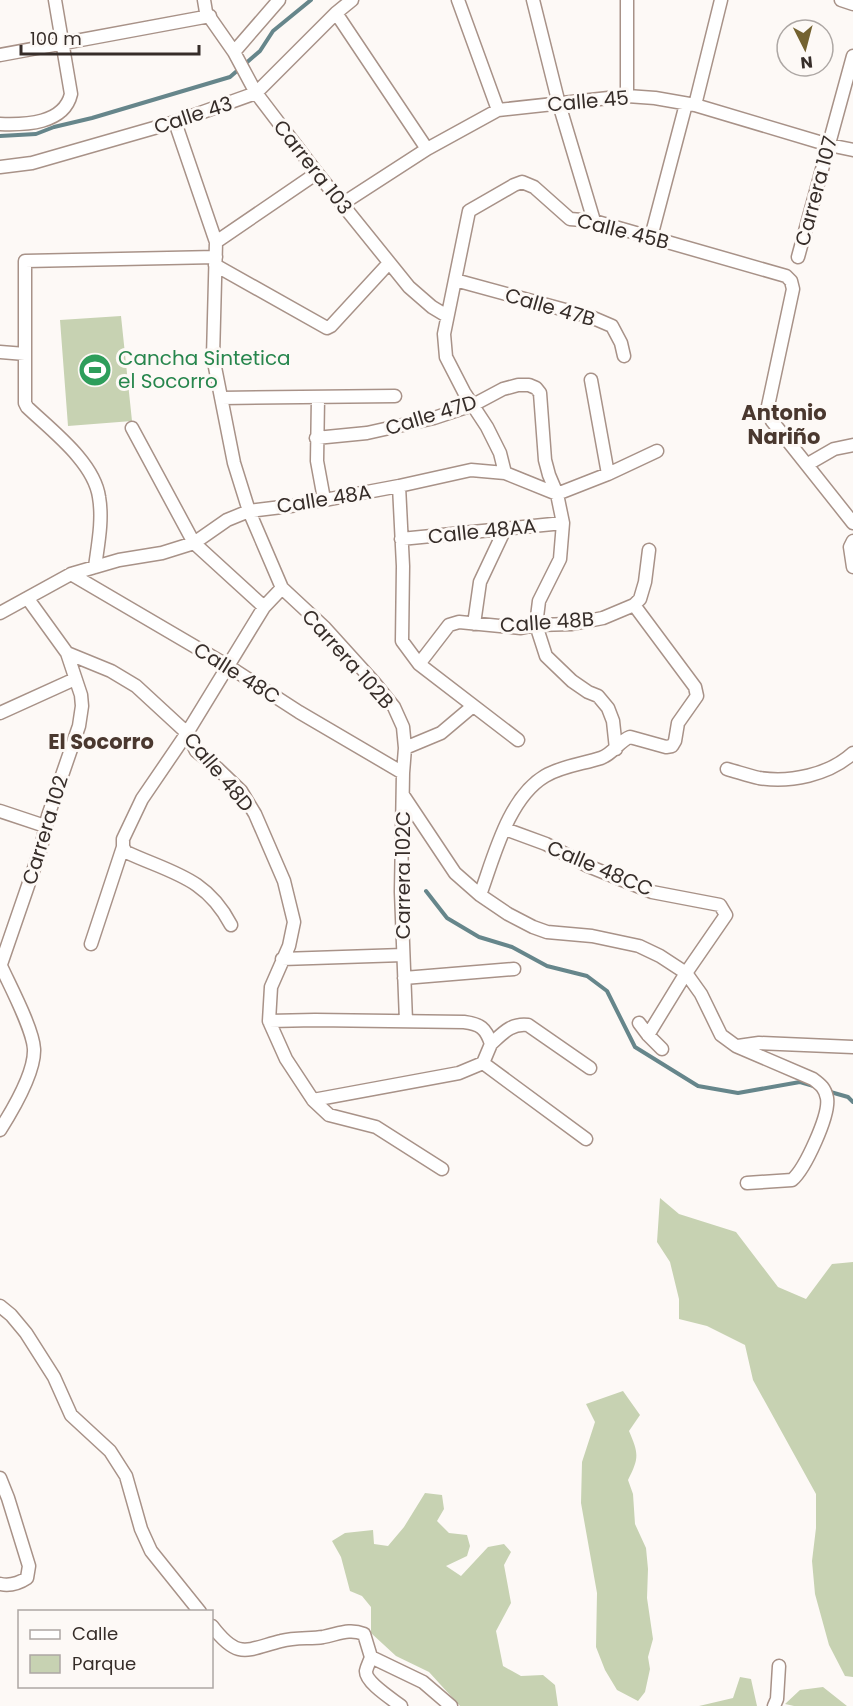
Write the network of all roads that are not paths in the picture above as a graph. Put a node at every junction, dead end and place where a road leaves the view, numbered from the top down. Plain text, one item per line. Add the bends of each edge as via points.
1 (55, 0) edge
2 (204, 0) edge
3 (279, 0) edge
4 (352, 0) edge
5 (458, 0) edge
6 (532, 0) edge
7 (627, 0) edge
8 (721, 0) edge
9 (841, 0) edge
10 (853, 4) edge
11 (336, 13) junction
12 (210, 16) junction
13 (62, 43) junction
14 (235, 54) junction
15 (0, 55) edge
16 (853, 57) edge
17 (256, 93) junction
18 (627, 96) junction
19 (559, 104) junction
20 (691, 105) junction
21 (498, 110) junction
22 (175, 122) junction
23 (0, 124) edge
24 (829, 145) junction
25 (427, 149) junction
26 (853, 150) edge
27 (0, 167) edge
28 (317, 173) junction
29 (342, 204) junction
30 (594, 221) junction
31 (651, 237) junction
32 (216, 242) junction
33 (798, 257) dead end
34 (215, 261) junction
35 (389, 263) junction
36 (455, 280) junction
37 (447, 316) junction
38 (0, 352) edge
39 (25, 354) junction
40 (624, 357) dead end
41 (591, 380) dead end
42 (395, 396) dead end
43 (221, 398) junction
44 (318, 398) junction
45 (473, 405) junction
46 (132, 428) dead end
47 (316, 438) junction
48 (853, 445) edge
49 (657, 451) dead end
50 (808, 464) junction
51 (506, 473) junction
52 (608, 474) junction
53 (399, 486) junction
54 (557, 494) junction
55 (324, 499) junction
56 (249, 511) junction
57 (563, 523) junction
58 (853, 523) edge
59 (505, 529) junction
60 (401, 539) junction
61 (853, 541) edge
62 (194, 543) junction
63 (649, 550) dead end
64 (95, 567) junction
65 (853, 567) edge
66 (71, 573) junction
67 (282, 588) junction
68 (28, 598) junction
69 (634, 604) junction
70 (264, 607) junction
71 (0, 613) edge
72 (474, 624) junction
73 (536, 625) junction
74 (67, 653) junction
75 (419, 664) junction
76 (228, 666) junction
77 (75, 680) junction
78 (472, 706) junction
79 (0, 713) edge
80 (187, 733) junction
81 (518, 740) dead end
82 (405, 748) junction
83 (616, 749) junction
84 (853, 753) edge
85 (727, 769) dead end
86 (403, 773) junction
87 (403, 794) junction
88 (0, 811) edge
89 (45, 826) junction
90 (505, 829) junction
91 (128, 851) junction
92 (480, 895) junction
93 (231, 925) dead end
94 (91, 944) dead end
95 (403, 955) junction
96 (282, 959) junction
97 (1, 966) edge
98 (513, 969) dead end
99 (686, 974) junction
100 (404, 978) junction
101 (406, 1021) junction
102 (269, 1022) junction
103 (639, 1023) dead end
104 (648, 1035) junction
105 (491, 1044) junction
106 (736, 1046) junction
107 (853, 1047) edge
108 (662, 1049) dead end
109 (483, 1063) junction
110 (590, 1068) dead end
111 (313, 1100) junction
112 (0, 1130) edge
113 (586, 1140) dead end
114 (442, 1169) dead end
115 (747, 1183) dead end
116 (0, 1306) edge
117 (0, 1478) edge
118 (0, 1584) edge
119 (199, 1610) edge
120 (213, 1627) edge
121 (371, 1657) junction
122 (779, 1666) dead end
123 (401, 1706) edge
124 (451, 1706) edge
125 (774, 1706) edge

1 - 13 street
2 - 12 street, Carrera 103
3 - 14 street
4 - 11 street, Calle 43
5 - 21 street
6 - 19 street
7 - 18 street
8 - 20 street
9 - 10 street
11 - 17 street, Calle 43
11 - 25 street
12 - 13 street
12 - 14 street, Carrera 103
13 - 15 street
13 - 23 street via 71,94 69,104 42,120
14 - 17 street, Carrera 103
16 - 24 street, Carrera 107
17 - 22 street, Calle 43
17 - 28 street, Carrera 103
18 - 19 street, Calle 45
18 - 20 street, Calle 45
19 - 21 street, Calle 45
19 - 30 street
20 - 24 street, Calle 45
20 - 31 street
21 - 25 street, Calle 45
22 - 27 street, Calle 43 via 32,163
22 - 32 street, Carrera 102B
24 - 26 street, Calle 45
24 - 33 street, Carrera 107
25 - 29 street, Calle 45
28 - 29 street, Carrera 103
28 - 32 street
29 - 35 street, Carrera 103
30 - 31 street, Calle 45B
30 - 36 street, Calle 45B via 570,219 534,187 522,182 514,185 469,211
31 - 50 street, Calle 45B via 786,276 791,281 793,289 768,406 772,421
32 - 34 street, Carrera 102B
34 - 35 street via 327,328
34 - 39 street via 25,261
34 - 43 street, Carrera 102B via 212,352
35 - 37 street, Carrera 103 via 409,287
36 - 37 street
36 - 40 street, Calle 47B via 612,326
37 - 45 street via 446,357
38 - 39 street
39 - 64 street via 27,407 72,450 97,487 100,521
41 - 52 street
42 - 44 street
43 - 44 street
43 - 56 street, Carrera 102B via 234,463
44 - 47 street
45 - 47 street, Calle 47D via 402,426
45 - 51 street via 488,427
45 - 54 street, Calle 47D via 503,389 518,385 536,388 540,393 546,460
46 - 62 street
47 - 55 street
48 - 50 street via 834,449
49 - 52 street
50 - 58 street
51 - 53 street, Calle 48A via 471,470
51 - 54 street, Calle 48A
52 - 54 street
53 - 55 street, Calle 48A
53 - 60 street
54 - 57 street
55 - 56 street, Calle 48A
56 - 62 street, Calle 48A via 227,520
56 - 67 street, Carrera 102B
57 - 59 street, Calle 48AA
57 - 73 street via 560,559 539,601
59 - 60 street, Calle 48AA
59 - 72 street via 480,582
60 - 75 street via 402,642
61 - 65 street
62 - 64 street, Calle 48A
62 - 70 street
63 - 69 street via 644,590
64 - 66 street, Calle 48A
66 - 68 street, Calle 48A
66 - 76 street, Calle 48C
67 - 70 street
67 - 82 street, Carrera 102B via 325,628 394,707 403,727
68 - 71 street, Calle 48A
68 - 74 street, Carrera 102
69 - 73 street, Calle 48B via 603,618
69 - 83 street via 698,696 678,723 672,746 630,737
70 - 76 street
72 - 73 street, Calle 48B via 520,628
72 - 75 street, Calle 48B via 449,625
73 - 83 street via 546,656 608,708
74 - 77 street, Carrera 102
74 - 80 street, Calle 48D via 136,686
75 - 78 street
76 - 80 street
76 - 86 street, Calle 48C
77 - 79 street
77 - 89 street, Carrera 102 via 81,695 81,715
78 - 81 street
78 - 82 street via 441,733
80 - 91 street via 142,799 123,839
80 - 96 street, Calle 48D via 196,751 241,791 278,864 294,922
82 - 86 street, Carrera 102B
83 - 90 street via 545,776 527,789
84 - 85 street via 814,774 784,779 759,778
86 - 87 street, Carrera 102C
87 - 92 street via 455,873
87 - 95 street, Carrera 102C
88 - 89 street
89 - 97 street, Carrera 102
90 - 92 street
90 - 99 street, Calle 48CC via 651,892 720,905 726,915
91 - 93 street via 191,879 210,894
91 - 94 street
92 - 99 street via 533,927 639,946
95 - 96 street
95 - 100 street, Carrera 102C
96 - 102 street via 271,987
97 - 112 street via 34,1050 31,1068
98 - 100 street
99 - 104 street
99 - 106 street via 701,994 721,1035
100 - 101 street, Carrera 102C
101 - 102 street
101 - 105 street via 477,1023
102 - 111 street via 286,1059
103 - 104 street
104 - 108 street
105 - 109 street
105 - 110 street via 509,1027 528,1025
106 - 107 street via 759,1043
106 - 115 street via 813,1079 823,1086 827,1100 823,1119 797,1176 792,1180
109 - 111 street via 459,1073
109 - 113 street
111 - 114 street via 329,1115 376,1127
116 - 119 street via 26,1333 54,1377 71,1415 110,1451 126,1476 151,1551
117 - 118 street via 29,1573 22,1582
120 - 121 street via 230,1645 254,1650 284,1640 323,1637 353,1629 364,1634
121 - 123 street via 367,1677
121 - 124 street via 423,1682
122 - 125 street

